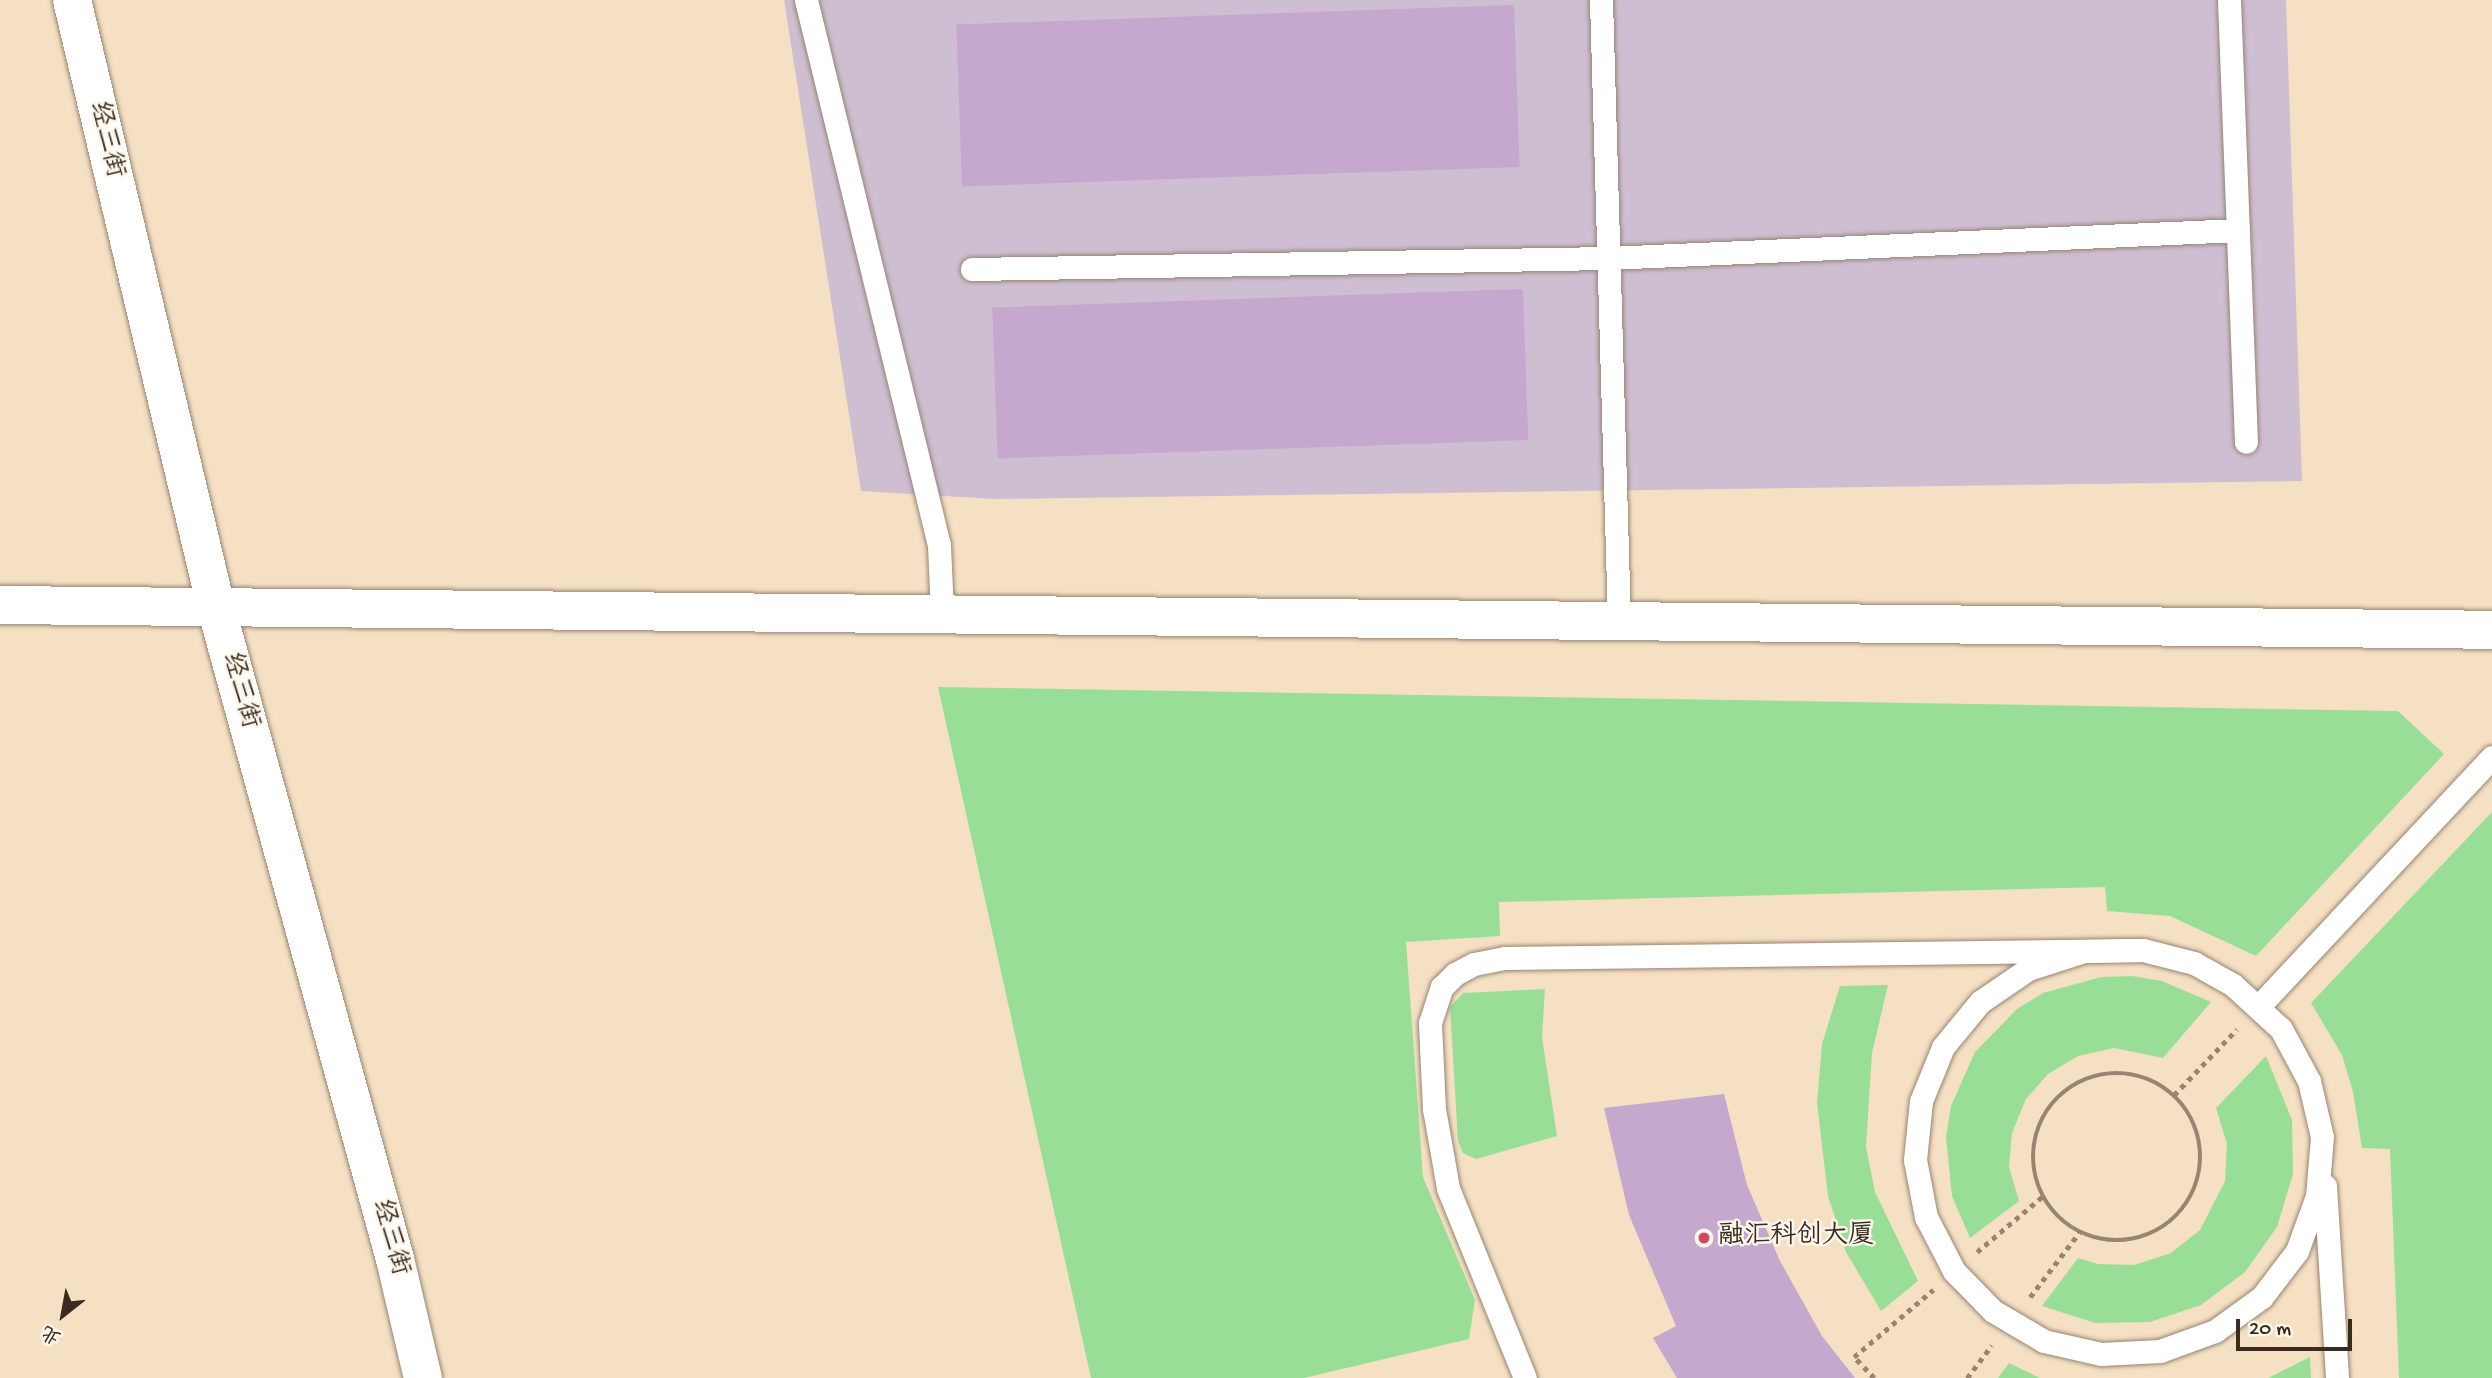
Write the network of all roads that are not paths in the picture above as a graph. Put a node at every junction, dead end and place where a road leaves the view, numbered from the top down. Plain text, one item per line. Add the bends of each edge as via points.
1 (72, 0) edge
2 (806, 0) edge
3 (1601, 0) edge
4 (2229, 0) edge
5 (2238, 230) junction
6 (1608, 258) junction
7 (972, 269) dead end
8 (2246, 442) dead end
9 (0, 605) edge
10 (216, 607) junction
11 (942, 614) junction
12 (1619, 621) junction
13 (2492, 630) edge
14 (2492, 757) edge
15 (2143, 950) junction
16 (2259, 1006) junction
17 (2322, 1137) junction
18 (424, 1378) edge
19 (1525, 1378) edge
20 (2337, 1378) edge

1 - 10 street, 经三街
2 - 11 lane via 939,545
3 - 6 lane
4 - 5 lane
5 - 6 lane
5 - 8 lane
6 - 7 lane
6 - 12 lane
9 - 10 street
10 - 11 street
10 - 18 street, 经三街 via 396,1259
11 - 12 street
12 - 13 street
14 - 16 lane
15 - 16 lane via 2194,963 2234,985
15 - 17 lane via 2084,951 2028,969 1980,1002 1944,1047 1921,1101 1915,1160 1926,1217 1954,1271 1993,1311 2044,1341 2101,1354 2160,1351 2204,1335 2262,1297 2297,1251 2318,1196
15 - 19 lane via 1504,958 1474,964 1455,974 1442,987 1430,1023 1434,1109 1448,1188
16 - 17 lane via 2281,1029 2309,1081
17 - 20 lane

